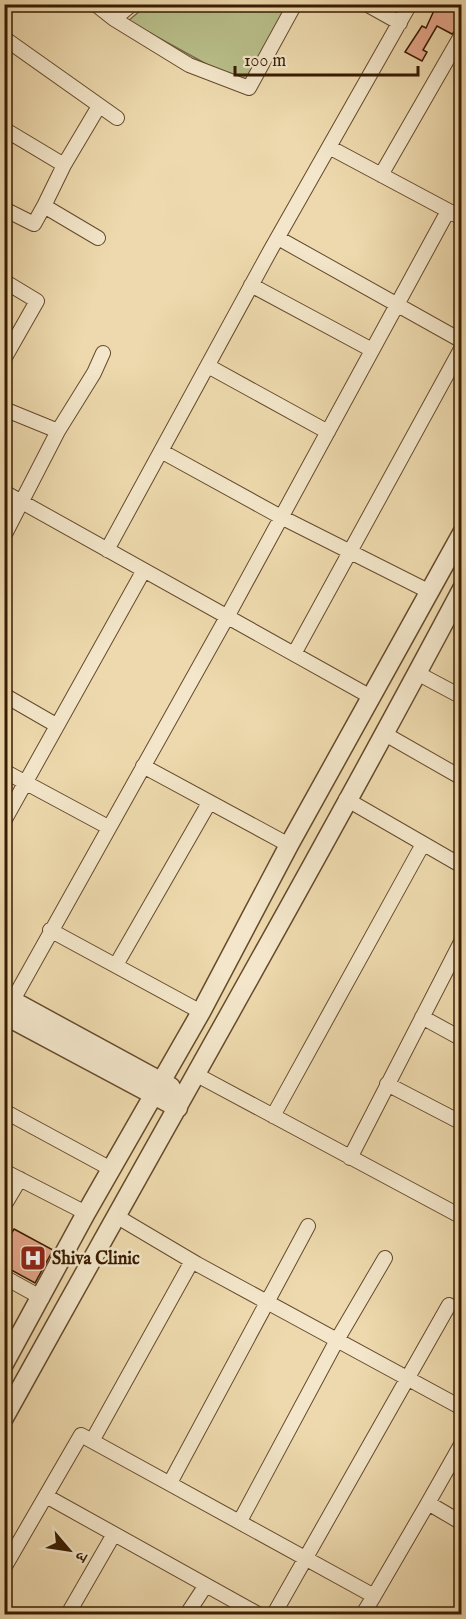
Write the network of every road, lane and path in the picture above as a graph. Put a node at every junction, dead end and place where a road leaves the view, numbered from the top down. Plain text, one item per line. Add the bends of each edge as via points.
1 (95, 4) edge
2 (132, 4) edge
3 (295, 4) edge
4 (366, 4) edge
5 (410, 4) edge
6 (114, 19) junction
7 (400, 23) junction
8 (462, 34) edge
9 (4, 38) edge
10 (99, 106) junction
11 (117, 118) dead end
12 (4, 129) edge
13 (329, 147) junction
14 (64, 165) junction
15 (381, 175) junction
16 (44, 206) junction
17 (448, 211) junction
18 (6, 215) edge
19 (462, 218) edge
20 (98, 238) dead end
21 (278, 238) junction
22 (4, 280) edge
23 (252, 285) junction
24 (397, 305) junction
25 (462, 341) edge
26 (462, 347) edge
27 (372, 350) junction
28 (103, 353) dead end
29 (4, 359) edge
30 (208, 366) junction
31 (4, 409) edge
32 (58, 431) junction
33 (328, 432) junction
34 (161, 451) junction
35 (4, 492) edge
36 (23, 503) junction
37 (281, 517) junction
38 (462, 533) edge
39 (4, 536) edge
40 (107, 549) junction
41 (350, 552) junction
42 (144, 570) junction
43 (462, 589) edge
44 (430, 592) junction
45 (227, 617) junction
46 (294, 654) junction
47 (417, 674) junction
48 (4, 695) edge
49 (371, 697) junction
50 (462, 698) edge
51 (56, 725) junction
52 (385, 734) junction
53 (142, 766) junction
54 (4, 771) edge
55 (462, 778) edge
56 (25, 783) junction
57 (346, 799) junction
58 (209, 803) junction
59 (4, 821) edge
60 (108, 827) junction
61 (423, 844) junction
62 (289, 845) junction
63 (462, 866) edge
64 (50, 930) junction
65 (461, 945) edge
66 (116, 965) junction
67 (7, 1004) edge
68 (201, 1012) junction
69 (422, 1017) junction
70 (462, 1039) edge
71 (197, 1075) junction
72 (387, 1084) junction
73 (158, 1089) junction
74 (182, 1101) junction
75 (4, 1111) edge
76 (273, 1116) junction
77 (462, 1123) edge
78 (350, 1158) junction
79 (111, 1169) junction
80 (4, 1171) edge
81 (20, 1179) junction
82 (4, 1206) edge
83 (86, 1214) junction
84 (116, 1216) junction
85 (462, 1217) edge
86 (308, 1226) dead end
87 (385, 1258) dead end
88 (192, 1261) junction
89 (4, 1277) edge
90 (42, 1298) junction
91 (267, 1302) junction
92 (449, 1305) dead end
93 (337, 1340) junction
94 (4, 1364) edge
95 (407, 1378) junction
96 (462, 1408) edge
97 (4, 1418) edge
98 (92, 1441) junction
99 (462, 1443) edge
100 (170, 1483) junction
101 (46, 1496) junction
102 (428, 1503) junction
103 (240, 1521) junction
104 (462, 1523) edge
105 (114, 1534) junction
106 (11, 1543) edge
107 (307, 1557) junction
108 (4, 1568) edge
109 (206, 1585) junction
110 (374, 1596) junction
111 (68, 1614) edge
112 (188, 1614) edge
113 (258, 1614) edge
114 (274, 1614) edge
115 (363, 1614) edge

1 - 6 street
2 - 6 street
3 - 6 street via 249,88 189,65
4 - 7 street
5 - 7 street
7 - 13 street
8 - 15 street
9 - 10 street
10 - 11 street
10 - 14 street
12 - 14 street
13 - 15 street
13 - 21 street
14 - 16 street
15 - 17 street
16 - 18 street via 34,224
16 - 20 street
17 - 19 street
17 - 24 street
21 - 23 street
21 - 24 street
22 - 29 street via 37,301
23 - 27 street
23 - 30 street
24 - 25 street
24 - 27 street
26 - 41 street
27 - 33 street
28 - 32 street
30 - 33 street
30 - 34 street
31 - 32 street
32 - 36 street
33 - 37 street
34 - 37 street
34 - 40 street
35 - 36 street
36 - 39 street
36 - 40 street
37 - 41 street
37 - 45 street
38 - 44 street
40 - 42 street
41 - 44 street
41 - 46 street
42 - 45 street
42 - 51 street
43 - 47 street
44 - 49 street
45 - 46 street
45 - 53 street
46 - 49 street
47 - 50 street
47 - 52 street
48 - 51 street
49 - 62 street
51 - 56 street
52 - 55 street
52 - 57 street
53 - 58 street
53 - 60 street
54 - 56 street
56 - 59 street
56 - 60 street
57 - 61 street
57 - 71 street
58 - 62 street
58 - 66 street
60 - 64 street
61 - 63 street
61 - 76 street
62 - 68 street
64 - 66 street
64 - 67 street
65 - 69 street
66 - 68 street
67 - 73 street
68 - 73 street
69 - 70 street
69 - 72 street
71 - 74 street
71 - 76 street
72 - 77 street
72 - 78 street
73 - 74 street
73 - 79 street
74 - 84 street
75 - 79 street
76 - 78 street
78 - 85 street
79 - 83 street
80 - 81 street
81 - 82 street
81 - 83 street
83 - 90 street
84 - 88 street
84 - 97 street
86 - 91 street
87 - 93 street
88 - 91 street
88 - 98 street
89 - 90 street
90 - 94 street
91 - 93 street
91 - 100 street
92 - 95 street
93 - 95 street
93 - 103 street
95 - 96 street
95 - 107 street
98 - 100 street
98 - 101 street via 81,1435
99 - 102 street
100 - 103 street
101 - 105 street
101 - 106 street
102 - 104 street
102 - 110 street
103 - 107 street
105 - 109 street
105 - 111 street
106 - 108 street
107 - 110 street
107 - 114 street
109 - 112 street
109 - 113 street
110 - 115 street

